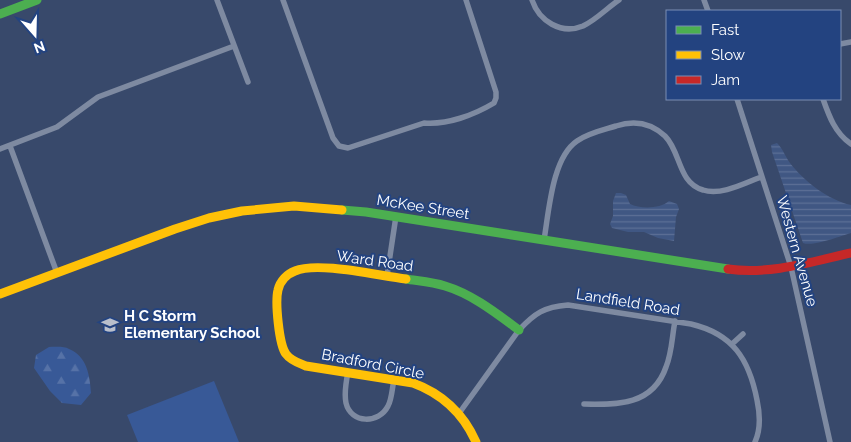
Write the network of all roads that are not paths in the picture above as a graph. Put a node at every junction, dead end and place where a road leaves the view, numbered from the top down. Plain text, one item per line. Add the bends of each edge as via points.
1 (37, 0) edge
2 (217, 0) edge
3 (283, 0) edge
4 (466, 0) edge
5 (532, 0) edge
6 (618, 0) edge
7 (0, 14) edge
8 (234, 46) junction
9 (248, 82) dead end
10 (737, 100) edge
11 (822, 100) edge
12 (851, 144) edge
13 (10, 146) junction
14 (0, 149) edge
15 (762, 177) junction
16 (396, 216) junction
17 (544, 240) junction
18 (851, 253) edge
19 (791, 267) junction
20 (57, 273) junction
21 (387, 276) junction
22 (0, 294) edge
23 (675, 322) junction
24 (519, 330) junction
25 (743, 334) dead end
26 (281, 343) joint
27 (732, 344) junction
28 (348, 372) junction
29 (394, 380) junction
30 (584, 404) dead end
31 (460, 412) junction
32 (476, 442) edge
33 (755, 442) edge
34 (830, 442) edge

1 - 7 street
2 - 8 street
3 - 4 street via 333,138 339,146 348,148 424,123 454,120 494,103 496,92
5 - 6 street via 540,16 551,24 566,28 582,26
8 - 9 street
8 - 13 street via 98,97 57,127
10 - 15 street, Western Avenue
11 - 12 street via 831,121
13 - 14 street
13 - 20 street
15 - 17 street via 721,191 703,190 690,184 673,146 663,134 640,123 619,125 581,138 563,156 557,170
15 - 19 street, Western Avenue
16 - 17 street, McKee Street
16 - 20 street, McKee Street via 294,206 242,211 183,226
16 - 21 street
17 - 19 street, McKee Street via 737,270
18 - 19 street, McKee Street
19 - 34 street, Western Avenue
20 - 22 street, McKee Street
21 - 24 street, Ward Road via 454,288
21 - 26 street, Ward Road via 321,267 299,268 291,272 278,290
23 - 24 street, Landfield Road via 568,305 543,309
23 - 27 street, Landfield Road via 712,330
23 - 30 street via 666,367 662,377 648,392 629,402
24 - 31 street, Landfield Road
25 - 27 street
26 - 28 street, Bradford Circle via 287,357 298,364
27 - 33 street, Landfield Road via 744,358 754,382 760,413
28 - 29 street, Bradford Circle
28 - 29 street via 346,405 358,418 371,420 380,416 387,407
29 - 31 street, Bradford Circle via 432,390
31 - 32 street, Bradford Circle

